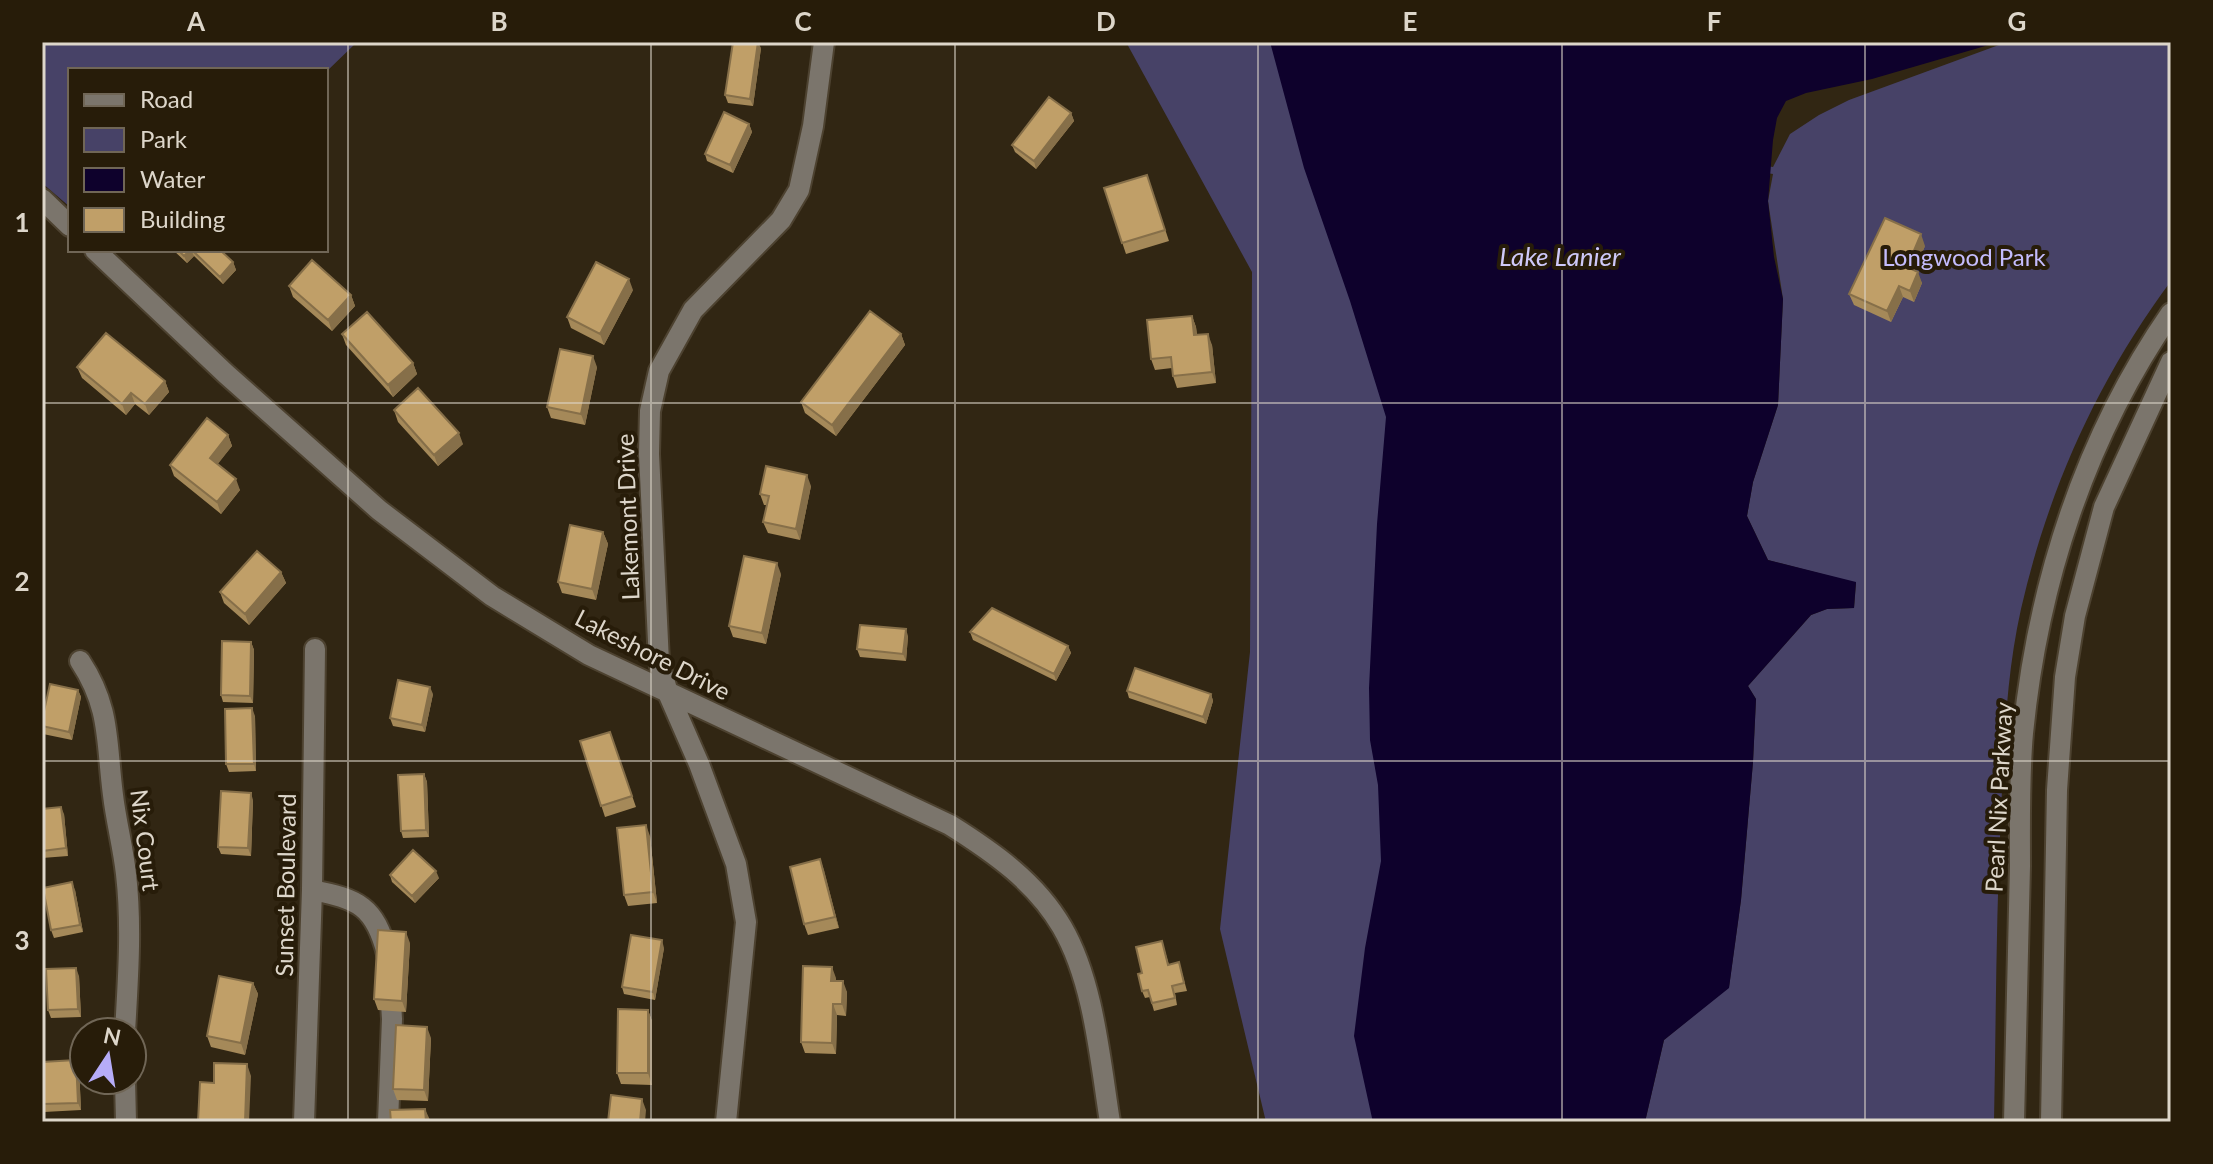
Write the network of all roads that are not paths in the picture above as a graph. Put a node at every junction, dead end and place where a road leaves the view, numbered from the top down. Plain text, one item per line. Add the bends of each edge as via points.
1 (824, 42) edge
2 (42, 199) edge
3 (68, 224) edge
4 (97, 252) edge
5 (2171, 313) edge
6 (2171, 362) edge
7 (315, 649) dead end
8 (80, 661) dead end
9 (668, 693) junction
10 (312, 890) junction
11 (126, 1016) edge
12 (125, 1096) edge
13 (126, 1122) edge
14 (304, 1122) edge
15 (388, 1122) edge
16 (726, 1122) edge
17 (1110, 1122) edge
18 (2014, 1122) edge
19 (2051, 1122) edge

1 - 9 street, Lakemont Drive via 799,190 781,220 693,310 659,371 650,411 649,454 659,662
2 - 3 street
4 - 9 street, Lakeshore Drive via 379,510 492,596 589,655
5 - 18 street, Pearl Nix Parkway via 2120,395 2094,450 2068,516 2041,615 2023,735
6 - 19 street via 2104,507 2065,677 2057,790
7 - 10 street, Sunset Boulevard
8 - 11 street, Nix Court via 95,684 107,723 126,874 130,937
9 - 16 street, Lakemont Drive via 736,864 746,922
9 - 17 street, Lakeshore Drive via 950,825 988,849 1042,898 1078,962
10 - 14 street, Sunset Boulevard
10 - 15 street via 361,905 381,929 392,1019
12 - 13 street

